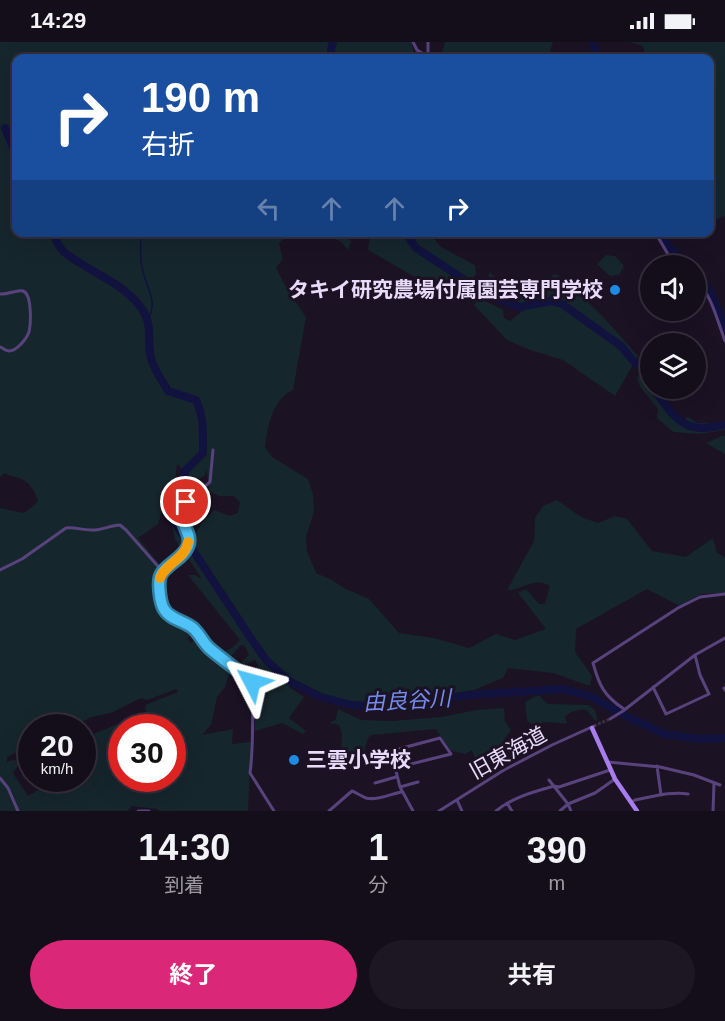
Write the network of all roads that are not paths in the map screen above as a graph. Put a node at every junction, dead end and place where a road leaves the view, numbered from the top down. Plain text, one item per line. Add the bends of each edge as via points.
1 (413, 42) edge
2 (423, 54) edge
3 (658, 237) edge
4 (669, 255) edge
5 (706, 291) edge
6 (0, 294) edge
7 (725, 341) edge
8 (0, 347) edge
9 (213, 450) dead end
10 (0, 570) edge
11 (163, 572) junction
12 (725, 594) edge
13 (725, 638) edge
14 (695, 655) junction
15 (653, 687) junction
16 (624, 710) junction
17 (610, 719) tunnel mouth
18 (593, 727) joint
19 (608, 762) junction
20 (657, 766) junction
21 (395, 768) junction
22 (610, 770) junction
23 (397, 776) junction
24 (0, 778) edge
25 (615, 779) junction
26 (549, 780) dead end
27 (418, 782) dead end
28 (375, 783) dead end
29 (714, 783) junction
30 (720, 785) dead end
31 (554, 786) junction
32 (400, 787) junction
33 (402, 792) junction
34 (688, 794) dead end
35 (662, 795) junction
36 (457, 800) junction
37 (631, 802) junction
38 (507, 803) junction
39 (568, 804) junction
40 (18, 811) edge
41 (138, 811) edge
42 (149, 811) edge
43 (274, 811) edge
44 (329, 811) edge
45 (412, 811) edge
46 (439, 811) edge
47 (462, 811) edge
48 (497, 811) edge
49 (512, 811) edge
50 (560, 811) edge
51 (571, 811) edge
52 (636, 811) edge
53 (713, 811) edge

1 - 2 street
3 - 4 street
5 - 7 street
6 - 8 street via 21,290 29,297 30,306 28,335 16,348 9,351
9 - 11 street via 210,482 181,510 188,545
10 - 11 street via 66,528 91,531 120,525
11 - 43 street via 160,591 166,612 195,630 209,648 252,682 250,773
12 - 16 street via 700,597 678,608 593,663 599,684
13 - 14 street
14 - 15 street
14 - 15 street via 709,694 666,714
15 - 16 street
16 - 17 street
18 - 19 street
18 - 36 street, 旧東海道 via 504,770
19 - 20 street
19 - 22 street
20 - 29 street
20 - 35 street
21 - 21 street via 391,751 440,738 451,754
21 - 23 street
22 - 25 street
22 - 31 street
23 - 28 street
23 - 32 street
24 - 40 street
25 - 37 street
25 - 39 street
26 - 31 street
27 - 32 street
29 - 30 street
29 - 53 street
31 - 38 street
31 - 39 street
32 - 33 street
33 - 44 street via 365,798 352,791
33 - 45 street
34 - 35 street
35 - 37 street
36 - 46 street, 旧東海道
36 - 47 street
37 - 52 street
38 - 48 street
38 - 49 street
39 - 50 street
39 - 51 street
41 - 42 street

